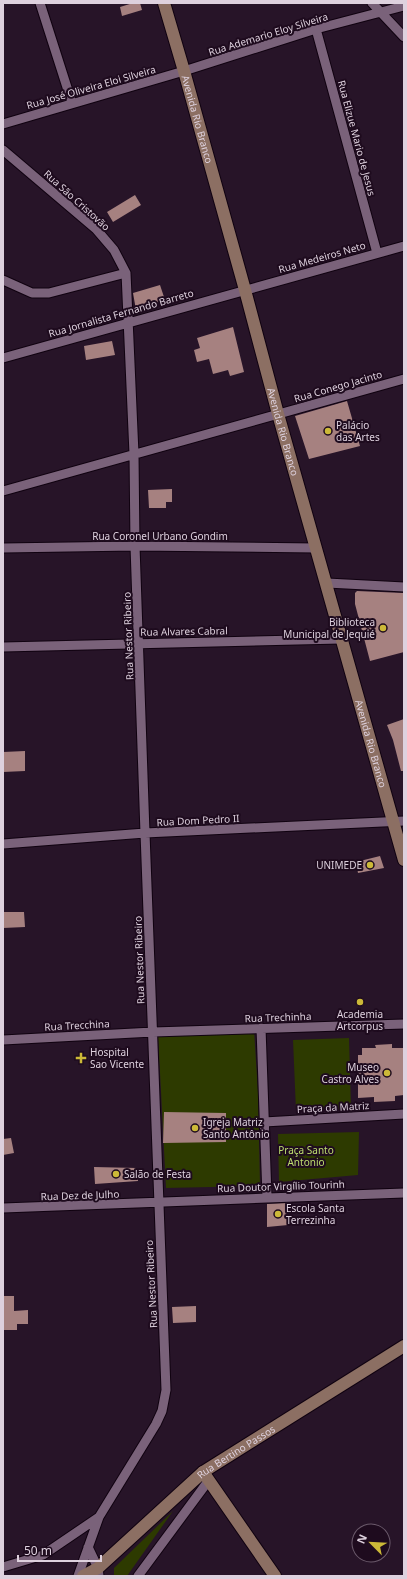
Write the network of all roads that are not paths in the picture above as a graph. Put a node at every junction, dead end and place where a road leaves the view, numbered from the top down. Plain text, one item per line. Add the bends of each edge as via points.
1 (40, 3) edge
2 (164, 3) edge
3 (372, 3) edge
4 (404, 6) edge
5 (381, 13) junction
6 (316, 29) junction
7 (404, 37) edge
8 (184, 71) junction
9 (72, 103) junction
10 (3, 124) edge
11 (3, 150) edge
12 (404, 246) edge
13 (377, 253) junction
14 (126, 273) junction
15 (3, 280) edge
16 (245, 290) junction
17 (129, 323) junction
18 (3, 358) edge
19 (404, 379) edge
20 (278, 414) junction
21 (134, 454) junction
22 (3, 491) edge
23 (135, 546) junction
24 (3, 548) edge
25 (316, 548) junction
26 (326, 583) junction
27 (404, 587) edge
28 (342, 638) junction
29 (139, 643) junction
30 (3, 647) edge
31 (399, 822) edge
32 (145, 833) junction
33 (3, 844) edge
34 (404, 860) edge
35 (404, 1024) edge
36 (261, 1028) junction
37 (153, 1032) junction
38 (3, 1040) edge
39 (404, 1114) edge
40 (264, 1122) junction
41 (404, 1192) edge
42 (267, 1197) junction
43 (159, 1204) junction
44 (3, 1208) edge
45 (404, 1346) edge
46 (206, 1476) junction
47 (99, 1517) junction
48 (88, 1547) junction
49 (3, 1567) edge
50 (98, 1572) edge
51 (78, 1576) edge
52 (83, 1576) edge
53 (138, 1576) edge
54 (275, 1576) edge

1 - 9 street
2 - 8 main road, Avenida Rio Branco
3 - 5 street
4 - 5 street, Rua Ademario Eloy Silveira
5 - 6 street, Rua Ademario Eloy Silveira
5 - 7 street
6 - 8 street, Rua Ademario Eloy Silveira
6 - 13 street, Rua Elizue Mario de Jesus
8 - 9 street, Rua José Oliveira Eloi Silveira
8 - 16 main road, Avenida Rio Branco
9 - 10 street, Rua José Oliveira Eloi Silveira
11 - 14 street, Rua São Cristovão via 96,229 114,250
12 - 13 street, Rua Medeiros Neto
13 - 16 street, Rua Medeiros Neto
14 - 15 street via 49,293 32,293
14 - 17 street, Rua São Cristovão
16 - 17 street, Rua Jornalista Fernando Barreto
16 - 20 main road, Avenida Rio Branco
17 - 18 street, Rua Jornalista Fernando Barreto
17 - 21 street, Rua Nestor Ribeiro
19 - 20 street, Rua Conego Jacinto
20 - 21 street, Rua Conego Jacinto
20 - 25 main road, Avenida Rio Branco
21 - 22 street, Rua Conego Jacinto
21 - 23 street, Rua Nestor Ribeiro
23 - 24 street, Rua Coronel Urbano Gondim
23 - 25 street, Rua Coronel Urbano Gondim
23 - 29 street, Rua Nestor Ribeiro
25 - 26 main road, Avenida Rio Branco
26 - 27 street
26 - 28 main road, Avenida Rio Branco
28 - 29 street, Rua Alvares Cabral
28 - 31 main road, Avenida Rio Branco
29 - 30 street, Rua Alvares Cabral
29 - 32 street, Rua Nestor Ribeiro
31 - 32 street, Rua Dom Pedro II
31 - 34 main road, Avenida Rio Branco
32 - 33 street, Rua Dom Pedro II
32 - 37 street, Rua Nestor Ribeiro
35 - 36 street, Rua Trechinha
36 - 37 street, Rua Trechinha
36 - 40 street
37 - 38 street, Rua Trecchina
37 - 43 street, Rua Nestor Ribeiro
39 - 40 street, Praça da Matriz
40 - 42 street
41 - 42 street, Rua Doutor Virgílio Tourinh
42 - 43 street, Rua Doutor Virgílio Tourinh
43 - 44 street, Rua Dez de Julho
43 - 47 street, Rua Nestor Ribeiro via 166,1362 166,1390 162,1411 148,1439
45 - 46 main road, Rua Bertino Passos
46 - 50 main road, Rua Bertino Passos
46 - 53 street
46 - 54 main road
47 - 48 street, Rua Nestor Ribeiro
47 - 49 street via 43,1555
48 - 50 street
48 - 51 street, Rua Nestor Ribeiro
50 - 52 main road, Rua Bertino Passos

